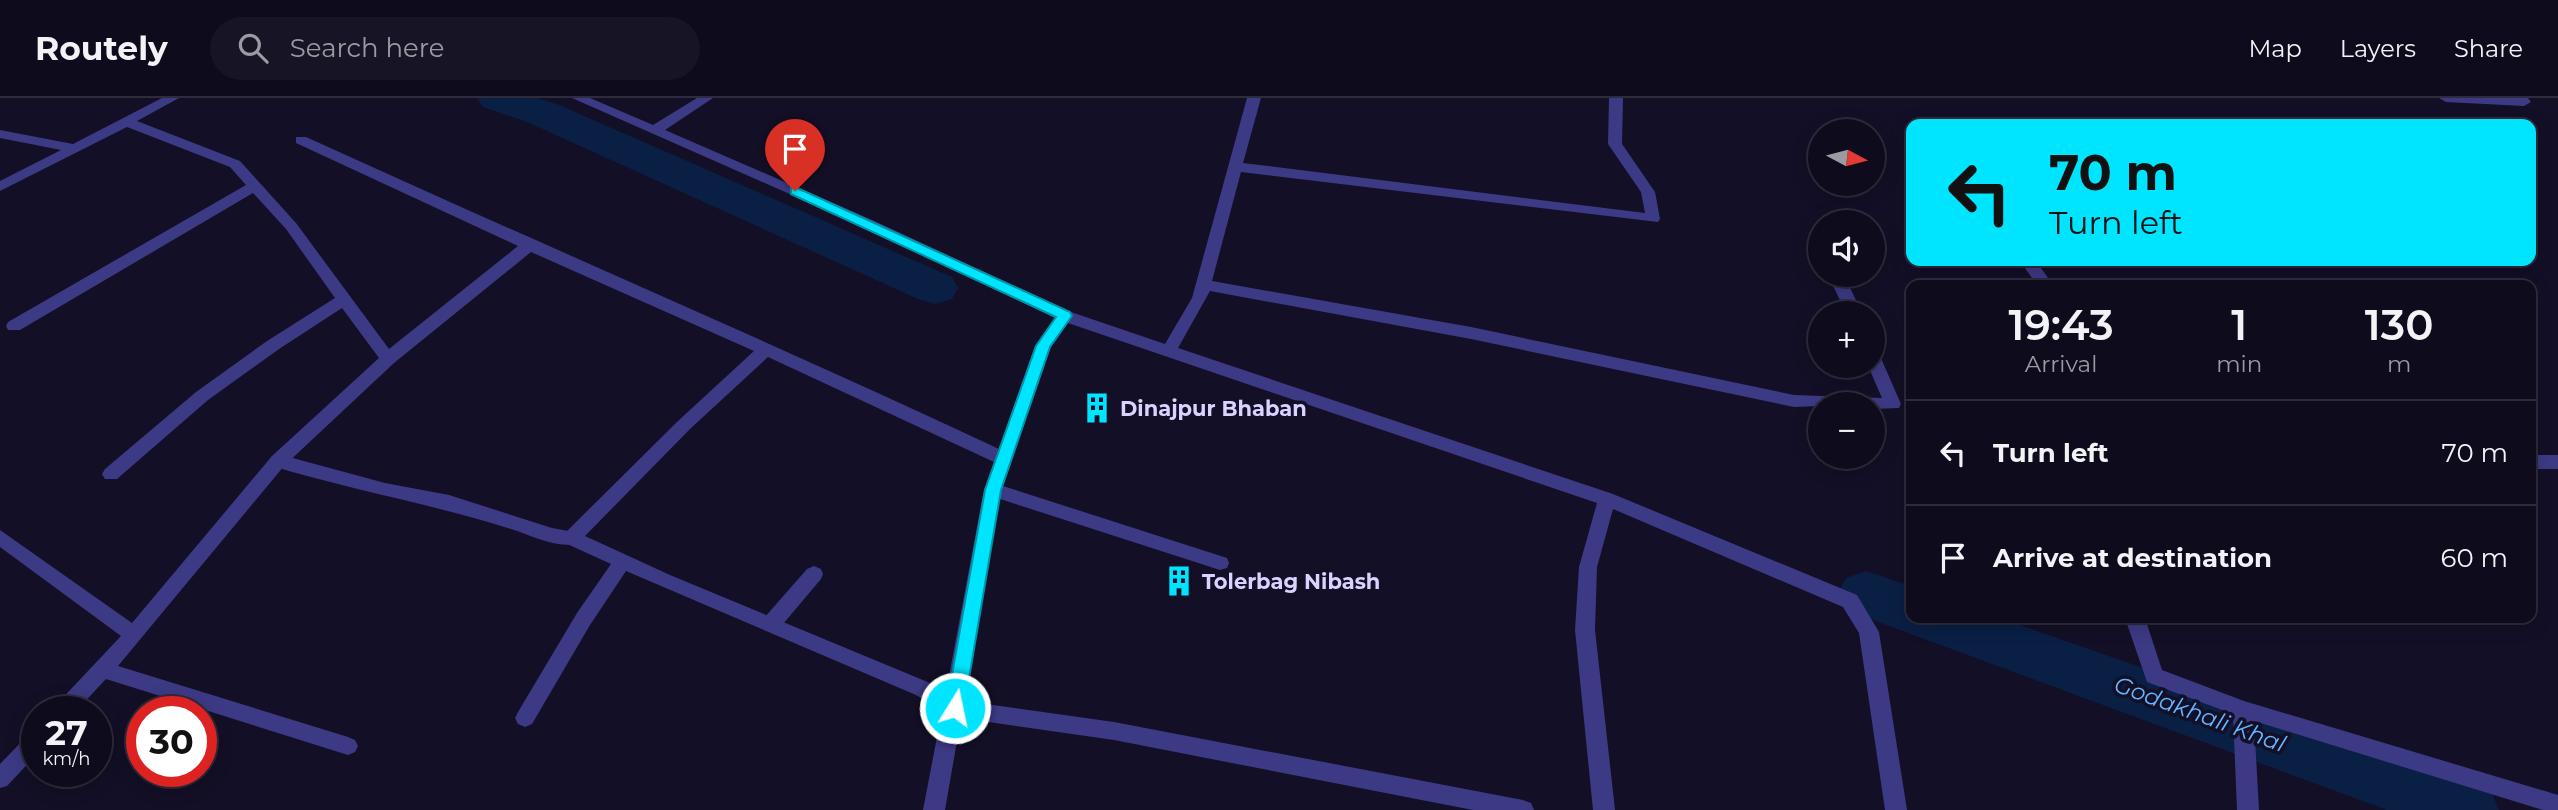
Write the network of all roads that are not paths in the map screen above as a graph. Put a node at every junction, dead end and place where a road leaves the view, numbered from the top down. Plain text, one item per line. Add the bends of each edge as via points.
1 (172, 98) edge
2 (579, 98) edge
3 (706, 98) edge
4 (1254, 98) edge
5 (1616, 98) edge
6 (2446, 98) edge
7 (2521, 98) edge
8 (126, 122) junction
9 (657, 130) junction
10 (0, 134) edge
11 (301, 140) dead end
12 (73, 148) junction
13 (1238, 167) junction
14 (254, 186) junction
15 (0, 187) edge
16 (529, 245) junction
17 (1204, 285) junction
18 (345, 299) junction
19 (1065, 316) junction
20 (14, 326) dead end
21 (765, 350) junction
22 (1169, 350) junction
23 (388, 359) junction
24 (1882, 378) edge
25 (1004, 459) junction
26 (278, 461) junction
27 (2536, 462) edge
28 (2558, 462) edge
29 (111, 474) dead end
30 (993, 490) junction
31 (1607, 499) junction
32 (0, 537) edge
33 (572, 538) junction
34 (623, 562) junction
35 (1220, 564) dead end
36 (814, 575) dead end
37 (2137, 623) edge
38 (771, 624) junction
39 (134, 635) junction
40 (101, 669) junction
41 (77, 696) edge
42 (955, 708) junction
43 (2243, 709) junction
44 (525, 718) dead end
45 (348, 746) dead end
46 (21, 756) edge
47 (0, 779) edge
48 (2558, 805) edge
49 (934, 810) edge
50 (1523, 810) edge
51 (1604, 810) edge
52 (1896, 810) edge
53 (2248, 810) edge

1 - 8 street
2 - 9 street
3 - 9 street
4 - 13 street
5 - 13 street via 1615,144 1648,192 1653,219
6 - 7 street via 2524,102
8 - 12 street
8 - 14 street via 235,164
9 - 19 street
10 - 12 street
11 - 16 street
12 - 15 street
13 - 17 street
14 - 18 street via 291,226
14 - 20 street
16 - 21 street
16 - 23 street
17 - 22 street
17 - 24 street via 1471,333 1794,401 1894,404
18 - 23 street
18 - 29 street via 202,396
19 - 22 street
19 - 25 street via 1043,346
21 - 25 street
21 - 33 street
22 - 31 street
23 - 26 street
25 - 30 street
26 - 33 street via 449,502
26 - 39 street
27 - 28 street
30 - 35 street
30 - 42 street
31 - 51 street via 1588,567 1585,630
31 - 52 street via 1850,601 1869,632
32 - 39 street
33 - 34 street
34 - 38 street
34 - 44 street via 573,634
36 - 38 street
37 - 43 street via 2154,676
38 - 42 street
39 - 40 street
40 - 41 street
40 - 45 street
42 - 49 street
42 - 50 street via 1114,731
43 - 48 street
43 - 53 street
46 - 47 street

